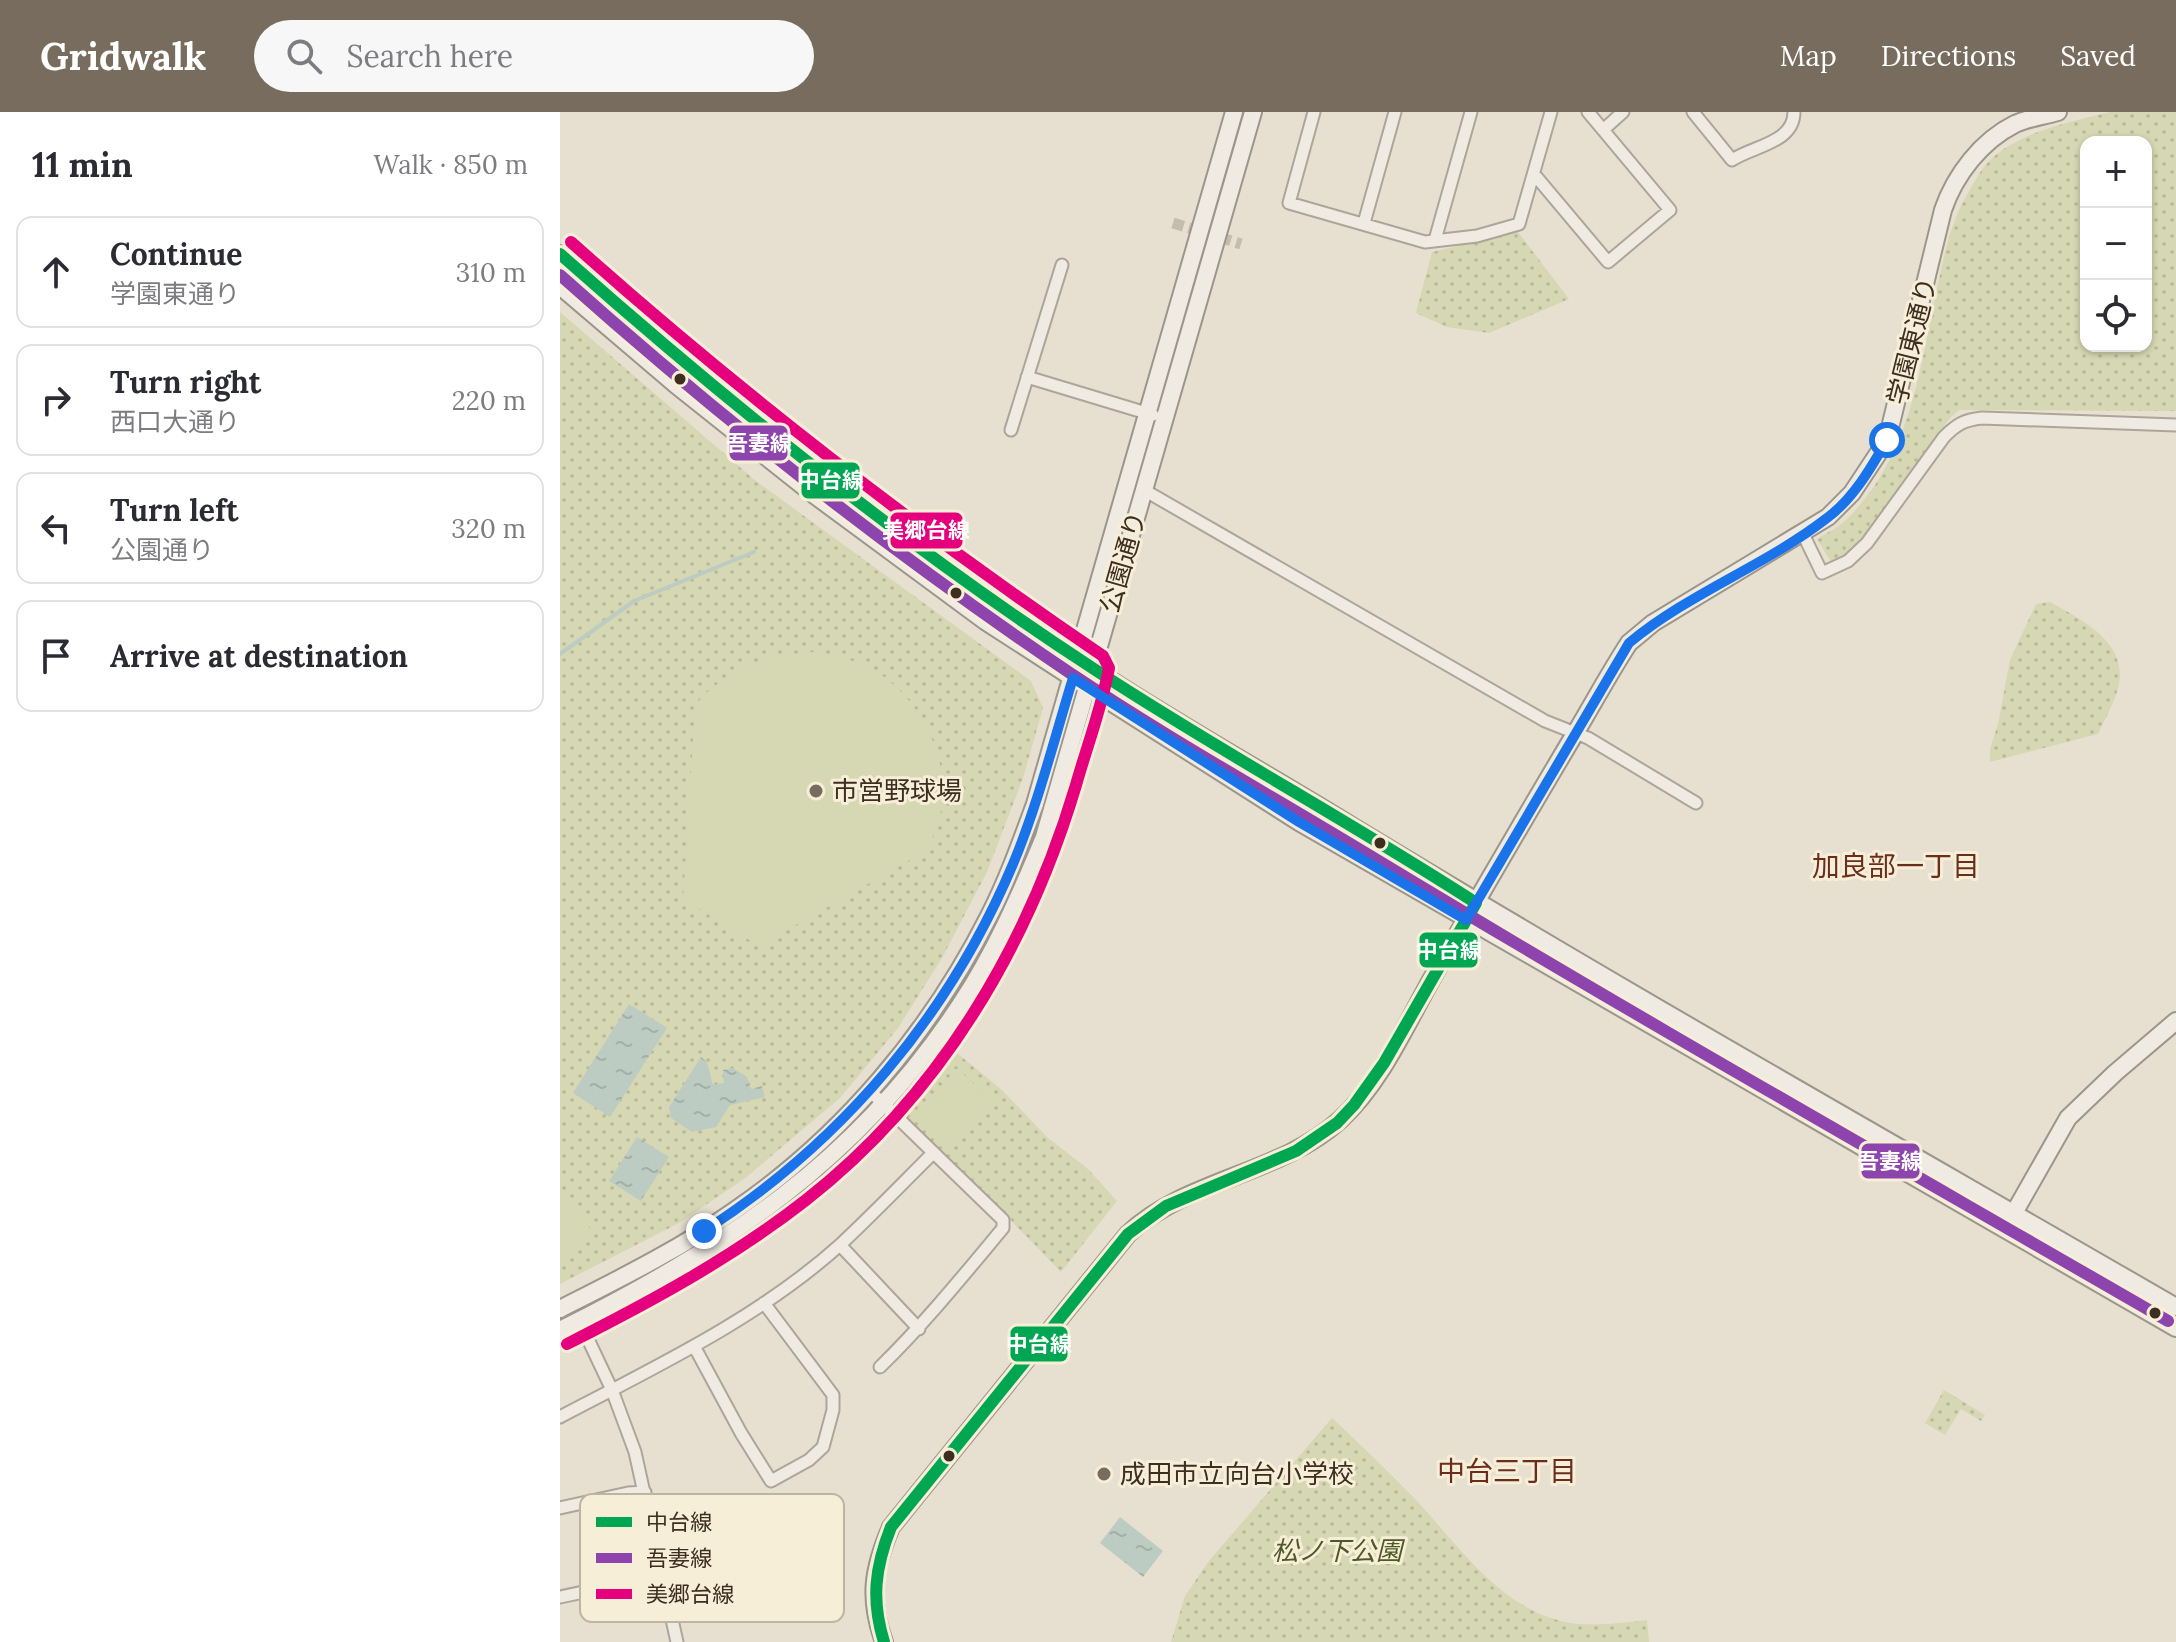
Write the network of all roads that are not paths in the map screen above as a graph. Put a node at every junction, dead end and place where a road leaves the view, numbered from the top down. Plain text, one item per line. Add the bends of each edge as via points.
1 (1234, 112) edge
2 (1253, 112) edge
3 (1314, 112) edge
4 (1395, 112) edge
5 (1471, 112) edge
6 (1551, 112) edge
7 (1588, 112) edge
8 (1623, 112) edge
9 (1693, 112) edge
10 (1794, 112) edge
11 (2058, 112) edge
12 (1603, 130) junction
13 (1534, 174) junction
14 (1364, 223) junction
15 (1435, 240) junction
16 (560, 254) edge
17 (1062, 265) dead end
18 (560, 286) edge
19 (1027, 377) junction
20 (1149, 414) junction
21 (1165, 419) junction
22 (2176, 425) edge
23 (1011, 430) dead end
24 (1144, 490) junction
25 (1803, 534) junction
26 (1086, 664) junction
27 (1080, 683) junction
28 (1575, 734) junction
29 (1696, 803) dead end
30 (1476, 903) junction
31 (1466, 920) junction
32 (2176, 1021) edge
33 (870, 1091) junction
34 (883, 1103) junction
35 (932, 1154) junction
36 (2014, 1213) junction
37 (2004, 1230) junction
38 (840, 1245) junction
39 (764, 1303) junction
40 (2176, 1307) edge
41 (560, 1309) edge
42 (579, 1320) junction
43 (2176, 1328) edge
44 (919, 1329) junction
45 (560, 1330) edge
46 (694, 1346) junction
47 (880, 1367) dead end
48 (612, 1390) junction
49 (560, 1417) edge
50 (645, 1492) joint
51 (623, 1494) edge
52 (580, 1504) edge
53 (560, 1508) edge
54 (580, 1593) edge
55 (560, 1597) edge
56 (673, 1622) edge
57 (677, 1642) edge
58 (884, 1642) edge

1 - 20 street, 公園通り
2 - 21 street, 公園通り
3 - 14 street via 1289,203
4 - 14 street
5 - 15 street
6 - 13 street
7 - 12 street
8 - 12 street
9 - 10 street via 1732,160 1784,135
11 - 25 street, 学園東通り via 2017,123 1998,135 1957,178 1943,210 1887,440 1852,493
12 - 13 street via 1670,210 1608,262
13 - 15 street via 1519,224
14 - 15 street via 1425,242
16 - 26 street via 737,406 889,524
17 - 19 street
18 - 27 street via 813,494 985,621
19 - 20 street
19 - 23 street
20 - 21 street
20 - 26 street, 公園通り
21 - 24 street, 公園通り
22 - 25 street via 1965,420 1944,437 1867,543 1848,561 1822,573
24 - 26 street, 公園通り
24 - 28 street
25 - 28 street, 学園東通り via 1653,623 1629,643
26 - 27 street, 公園通り
26 - 30 street
27 - 31 street
27 - 33 street, 公園通り via 990,915 930,1015
27 - 34 street, 公園通り via 1044,837 1016,905 961,1004
28 - 29 street
28 - 30 street, 学園東通り
30 - 31 street, 学園東通り
30 - 36 street
31 - 37 street
31 - 58 street, 学園東通り via 1354,1106 1299,1150 1147,1216 988,1405 891,1527 873,1597
32 - 36 street via 2068,1118
33 - 34 street
33 - 41 street, 公園通り via 801,1159 735,1211
34 - 35 street
34 - 42 street, 公園通り via 825,1163 753,1220
35 - 38 street
35 - 44 street via 1003,1220 1003,1228
36 - 37 street
36 - 40 street
37 - 43 street
38 - 39 street
38 - 44 street
39 - 46 street
39 - 46 street via 833,1395 823,1447 809,1460 771,1481
42 - 45 street, 公園通り
42 - 48 street
44 - 47 street
46 - 48 street
48 - 49 street
48 - 50 street
50 - 51 street
52 - 53 street
54 - 55 street
56 - 57 street

